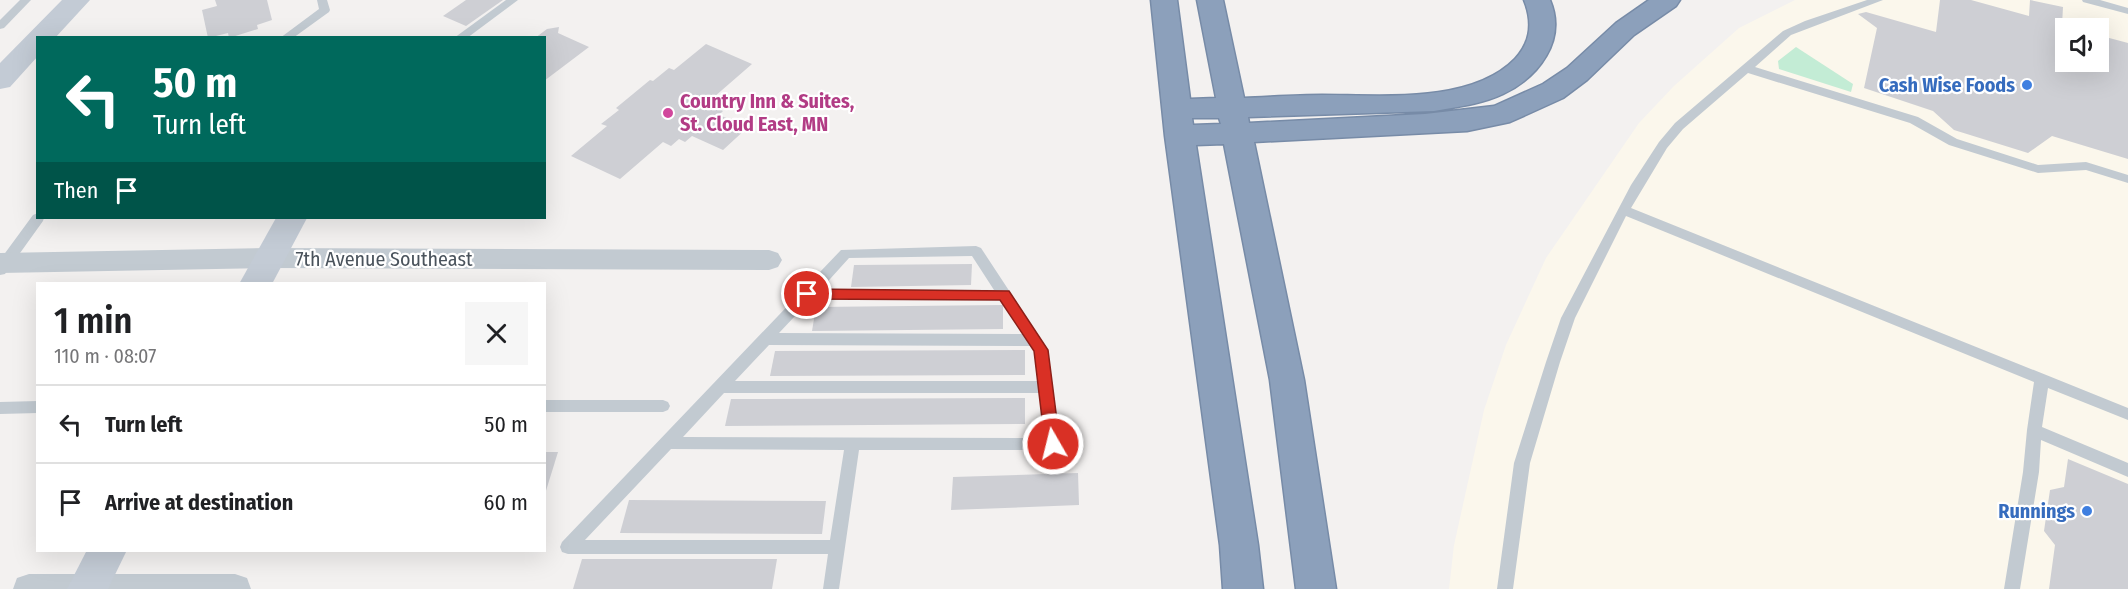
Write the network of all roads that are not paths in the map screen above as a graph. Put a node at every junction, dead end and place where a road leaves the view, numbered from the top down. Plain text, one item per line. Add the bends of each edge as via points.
1 (16, 0) edge
2 (26, 0) edge
3 (77, 0) edge
4 (322, 0) edge
5 (513, 0) edge
6 (1164, 0) edge
7 (1210, 0) edge
8 (1537, 0) edge
9 (1666, 0) edge
10 (1878, 0) edge
11 (2087, 0) edge
12 (2128, 11) edge
13 (0, 26) edge
14 (40, 36) edge
15 (288, 36) edge
16 (462, 36) edge
17 (36, 39) edge
18 (36, 40) edge
19 (0, 41) edge
20 (1746, 68) junction
21 (0, 80) edge
22 (1234, 120) junction
23 (1178, 123) junction
24 (2128, 179) edge
25 (1624, 210) junction
26 (37, 219) edge
27 (290, 219) edge
28 (769, 260) dead end
29 (2, 265) edge
30 (262, 271) edge
31 (807, 294) junction
32 (1004, 295) junction
33 (765, 339) junction
34 (1034, 340) junction
35 (2042, 379) junction
36 (720, 387) junction
37 (1045, 387) junction
38 (546, 405) edge
39 (663, 406) dead end
40 (36, 407) edge
41 (0, 408) edge
42 (2128, 414) edge
43 (2034, 430) junction
44 (668, 443) junction
45 (852, 444) junction
46 (2128, 470) edge
47 (837, 547) junction
48 (107, 552) edge
49 (87, 588) edge
50 (29, 589) edge
51 (236, 589) edge
52 (831, 589) edge
53 (1242, 589) edge
54 (1316, 589) edge
55 (1506, 589) edge
56 (2012, 589) edge

1 - 2 lane
2 - 13 lane
3 - 14 main road
4 - 15 lane via 325,10
5 - 16 lane
6 - 23 highway
7 - 22 highway
8 - 22 highway via 1544,22 1538,49 1519,73 1483,92 1458,98
9 - 22 highway via 1625,29 1553,91 1500,115 1425,124
10 - 20 lane via 1796,28
11 - 12 lane
17 - 19 main road
18 - 21 main road
20 - 24 lane via 1914,120 1953,142 2038,169 2086,166
20 - 25 lane via 1672,134
22 - 23 highway
22 - 54 highway via 1287,380
23 - 53 highway via 1227,457
25 - 35 lane
25 - 55 lane via 1568,318 1553,362 1522,463
26 - 29 lane
27 - 30 main road
28 - 30 street, 7th Avenue Southeast
29 - 30 street, 7th Avenue Southeast
31 - 32 lane
31 - 32 lane via 846,253 976,251
31 - 33 lane
32 - 34 lane
33 - 34 lane
33 - 36 lane
34 - 37 lane via 1041,350
35 - 42 lane
35 - 43 lane
36 - 37 lane
36 - 44 lane
37 - 45 lane via 1053,444
38 - 39 lane
40 - 41 lane
43 - 46 lane
43 - 56 lane
44 - 45 lane
44 - 47 lane via 568,547
45 - 47 lane
47 - 52 lane
48 - 49 main road
49 - 50 street
49 - 51 street

